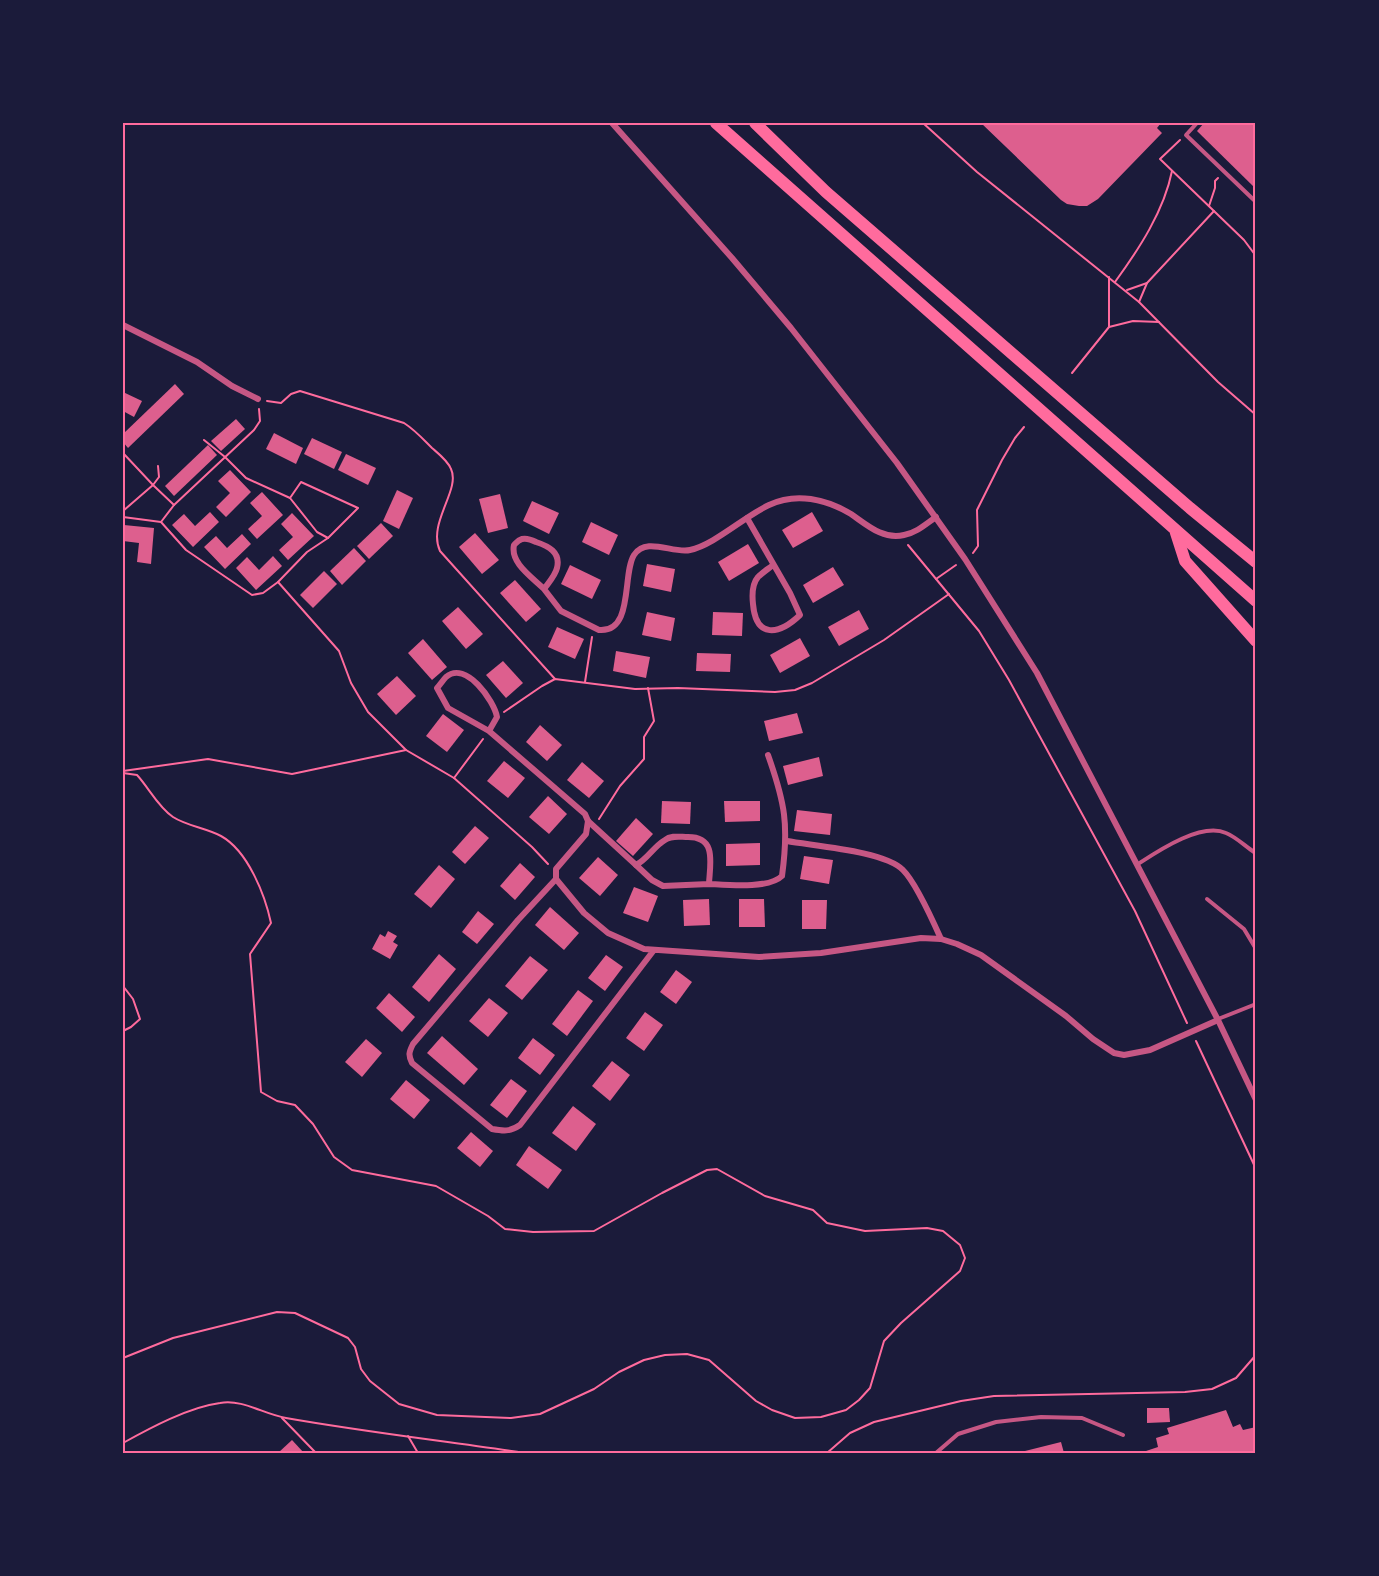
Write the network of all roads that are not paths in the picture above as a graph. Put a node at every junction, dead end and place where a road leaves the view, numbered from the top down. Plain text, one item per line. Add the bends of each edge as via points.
1 (612, 123) edge
2 (716, 123) edge
3 (755, 123) edge
4 (1197, 123) edge
5 (1256, 202) edge
6 (123, 325) edge
7 (258, 399) road end
8 (936, 517) junction
9 (747, 518) junction
10 (1176, 530) junction
11 (1256, 562) edge
12 (773, 565) junction
13 (544, 589) junction
14 (1256, 602) edge
15 (1256, 641) edge
16 (489, 731) junction
17 (768, 755) dead end
18 (588, 821) junction
19 (787, 841) junction
20 (1256, 855) edge
21 (1138, 864) junction
22 (636, 865) junction
23 (556, 879) junction
24 (709, 884) junction
25 (1207, 899) dead end
26 (941, 939) junction
27 (1256, 949) edge
28 (654, 950) junction
29 (1256, 1004) edge
30 (1218, 1020) junction
31 (1256, 1100) edge
32 (1123, 1435) dead end
33 (936, 1453) edge

1 - 8 street via 791,328
2 - 10 highway
3 - 11 highway via 826,192
4 - 5 lane via 1186,135
6 - 7 street via 197,362
8 - 9 street via 904,536 884,535 833,504 796,497 776,501
8 - 21 street via 1037,673
9 - 12 street
9 - 13 street via 698,548 687,551 650,546 635,554 618,623 606,630 561,611
10 - 14 highway
10 - 15 highway via 1185,561
12 - 12 street via 800,615 787,626 770,631 758,623 752,599 758,577
13 - 13 street via 558,560 550,547 521,539 514,545 513,555
16 - 16 street via 497,717 495,707 481,688 464,673 446,676 437,688 447,708
16 - 18 street via 585,814
17 - 19 street via 783,801
18 - 22 street
18 - 23 street via 586,834 556,869
19 - 24 street via 782,876 778,879 766,884
19 - 26 street via 861,853 897,865 904,870
20 - 21 lane via 1224,832 1201,832 1181,838
21 - 30 street
22 - 24 street via 663,886
22 - 24 street via 666,839 702,838 710,851
23 - 28 street via 584,913 608,933
23 - 28 street via 409,1053 412,1063 492,1129 512,1130 520,1125
25 - 27 lane via 1244,929
26 - 28 street via 759,957
26 - 30 street via 981,955 1114,1053 1150,1050
29 - 30 lane
30 - 31 street
32 - 33 lane via 1082,1418 1041,1417 996,1422 958,1434

